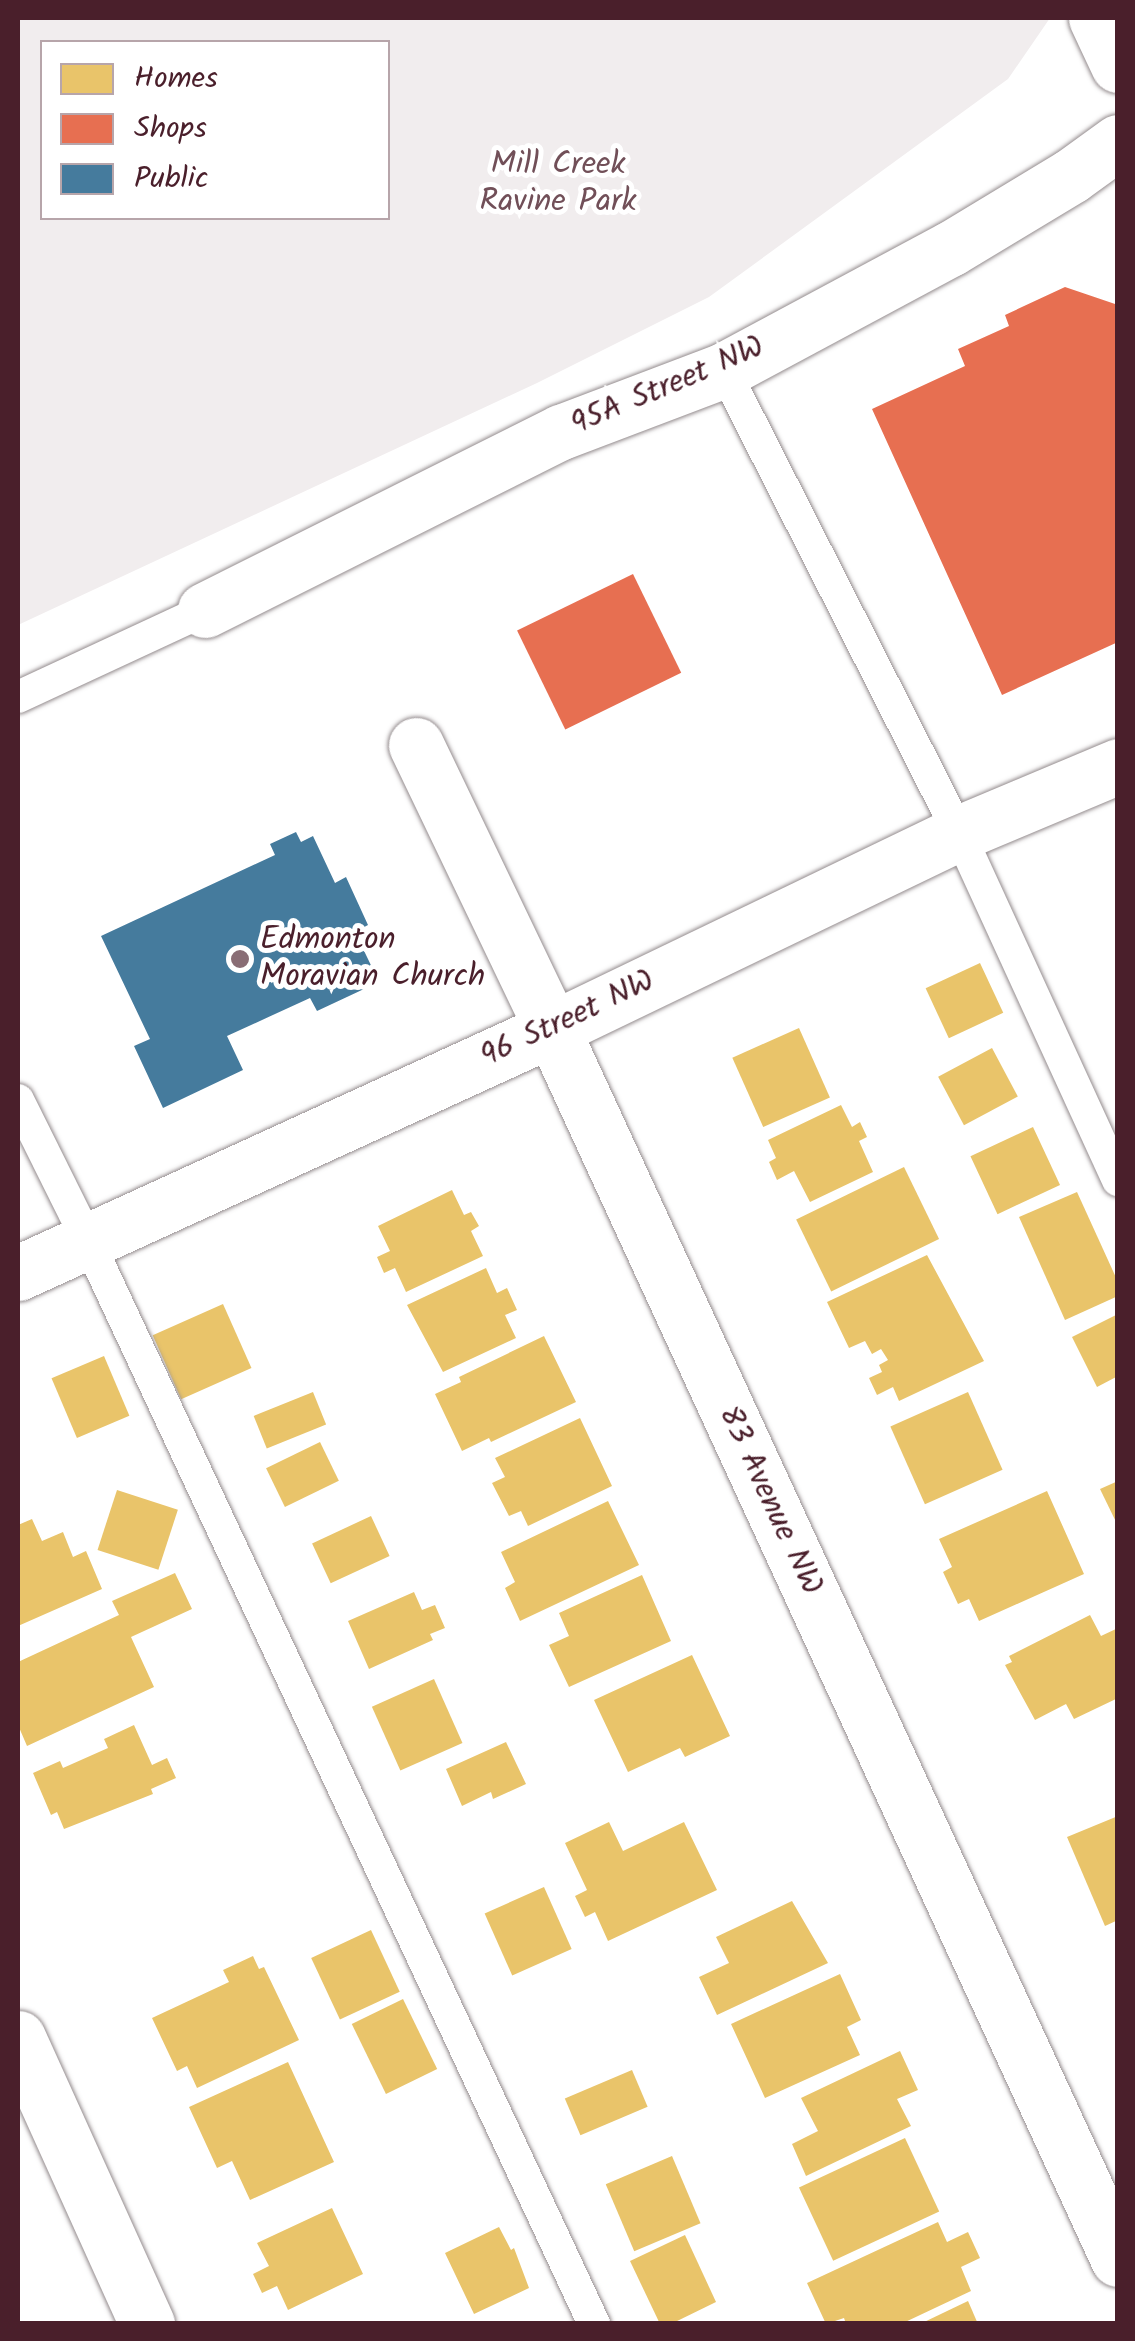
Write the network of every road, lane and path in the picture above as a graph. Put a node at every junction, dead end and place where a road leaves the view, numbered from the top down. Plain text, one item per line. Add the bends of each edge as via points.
1 (1096, 18) edge
2 (1118, 66) edge
3 (1118, 142) edge
4 (724, 370) junction
5 (206, 610) joint
6 (18, 697) edge
7 (416, 745) dead end
8 (1118, 766) edge
9 (959, 833) junction
10 (552, 1029) junction
11 (18, 1100) edge
12 (1118, 1180) edge
13 (87, 1239) junction
14 (18, 1273) edge
15 (18, 2038) edge
16 (1118, 2259) edge
17 (147, 2324) edge
18 (594, 2324) edge

1 - 2 street
3 - 4 street, 95A Street NW via 950,249
4 - 5 street, 95A Street NW via 561,432
4 - 9 lane
5 - 6 lane
7 - 10 street, 83 Avenue NW
8 - 9 street, 96 Street NW
9 - 10 street, 96 Street NW
9 - 12 lane
10 - 13 street, 96 Street NW
10 - 16 street, 83 Avenue NW
11 - 13 lane
13 - 14 street, 96 Street NW
13 - 18 lane
15 - 17 street

